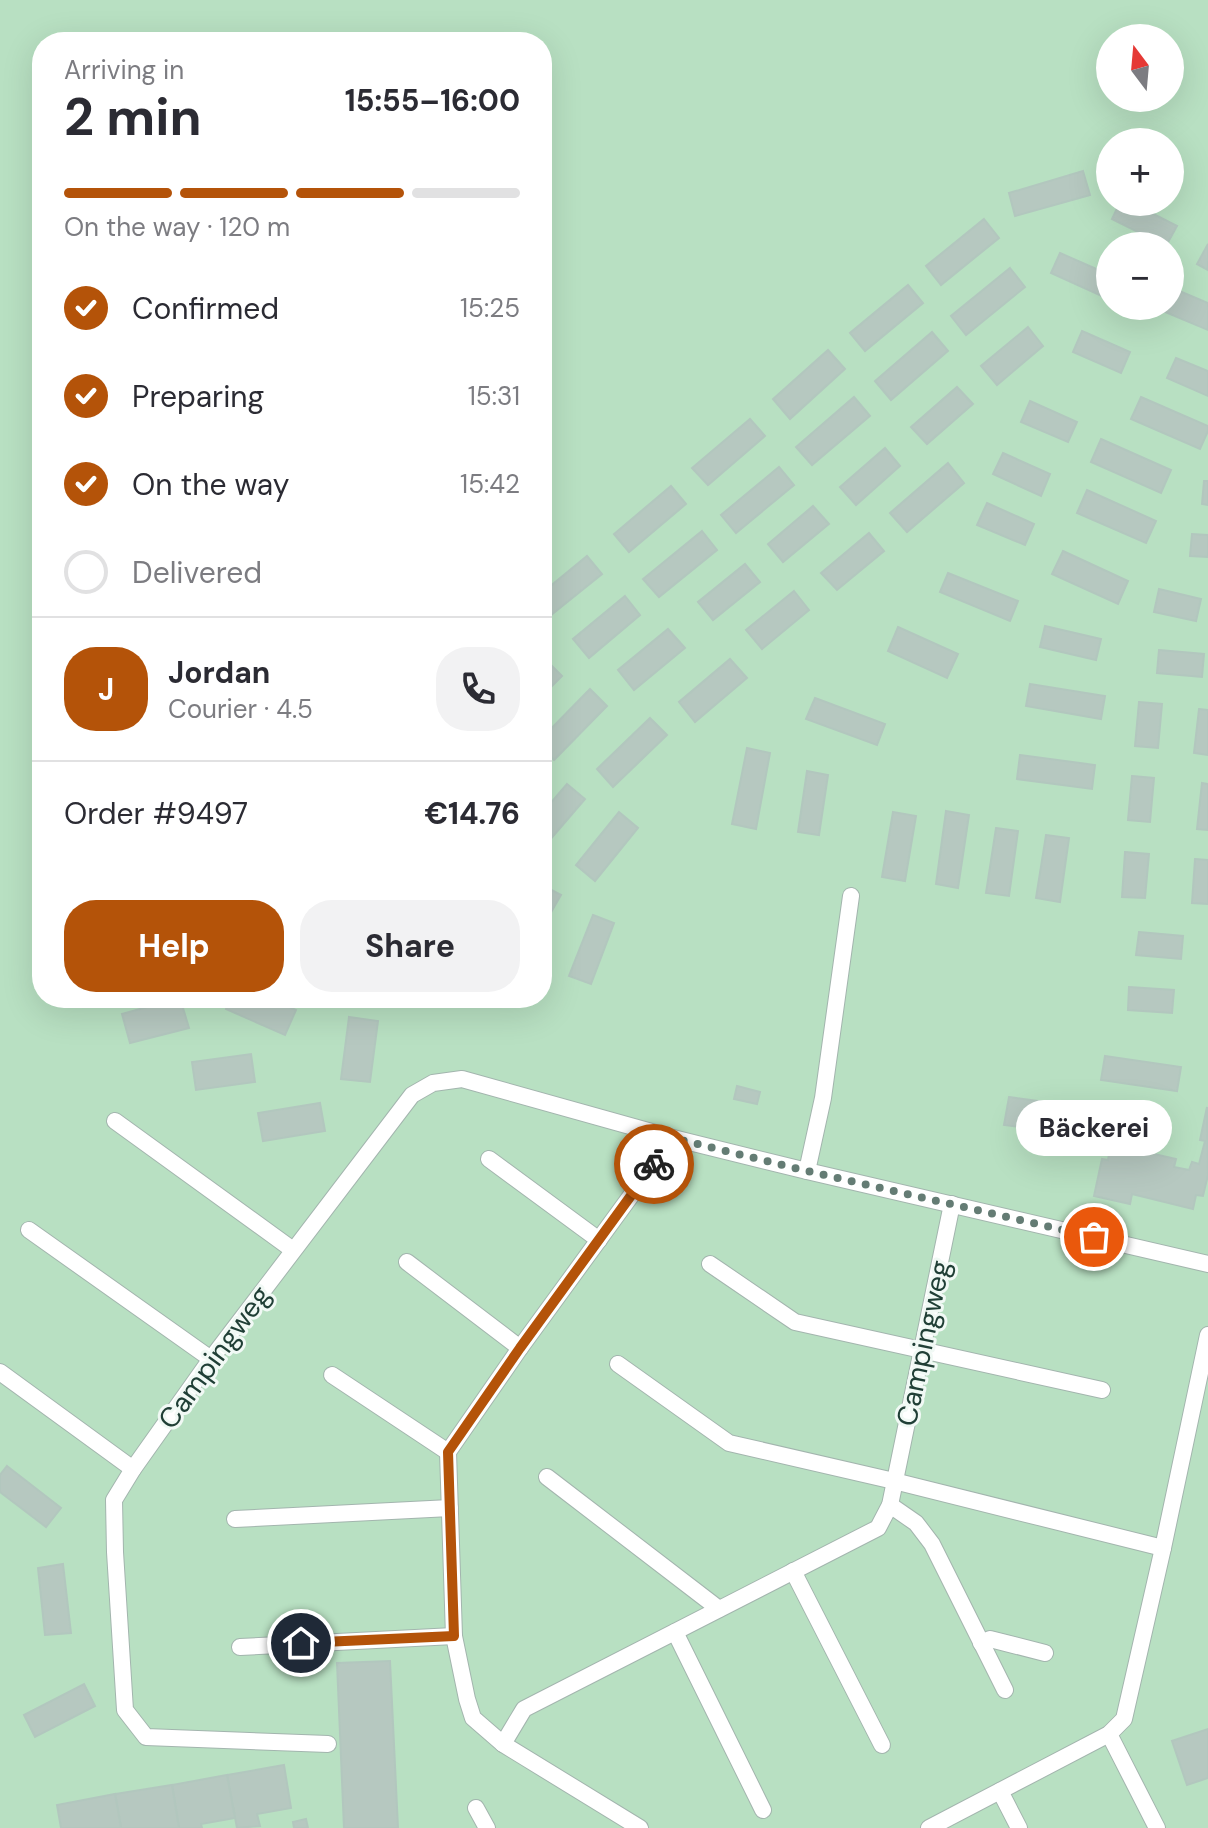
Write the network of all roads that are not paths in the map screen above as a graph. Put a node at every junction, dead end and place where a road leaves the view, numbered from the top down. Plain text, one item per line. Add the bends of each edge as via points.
1 (851, 896) dead end
2 (115, 1121) dead end
3 (673, 1138) junction
4 (489, 1159) dead end
5 (807, 1171) junction
6 (952, 1204) junction
7 (29, 1230) dead end
8 (599, 1240) junction
9 (293, 1250) junction
10 (407, 1262) dead end
11 (710, 1264) dead end
12 (1208, 1264) edge
13 (1208, 1335) edge
14 (520, 1348) junction
15 (923, 1349) junction
16 (211, 1359) junction
17 (618, 1364) dead end
18 (0, 1372) edge
19 (332, 1375) dead end
20 (1102, 1390) dead end
21 (448, 1452) junction
22 (133, 1469) junction
23 (547, 1477) dead end
24 (894, 1481) junction
25 (890, 1505) junction
26 (450, 1508) junction
27 (235, 1519) dead end
28 (1163, 1548) junction
29 (793, 1571) junction
30 (719, 1609) junction
31 (675, 1632) junction
32 (454, 1636) junction
33 (981, 1643) junction
34 (240, 1647) dead end
35 (1045, 1653) dead end
36 (1005, 1690) dead end
37 (1109, 1734) junction
38 (328, 1744) dead end
39 (503, 1744) junction
40 (882, 1745) dead end
41 (1000, 1791) junction
42 (476, 1808) dead end
43 (763, 1810) dead end
44 (487, 1828) edge
45 (640, 1828) edge
46 (929, 1828) edge
47 (1019, 1828) edge
48 (1157, 1828) edge

1 - 5 lane via 823,1098
2 - 9 lane
3 - 5 lane, Campingweg
3 - 8 lane
3 - 9 lane, Campingweg via 462,1079 433,1083 412,1095
4 - 8 lane
5 - 6 lane, Campingweg
6 - 12 lane, Campingweg
6 - 15 lane, Campingweg
7 - 16 lane
8 - 14 lane
9 - 16 lane, Campingweg
10 - 14 lane
11 - 15 lane via 795,1322
13 - 28 lane
14 - 21 lane
15 - 20 lane
15 - 24 lane, Campingweg
16 - 22 lane, Campingweg
17 - 24 lane via 729,1443
18 - 22 lane
19 - 21 lane
21 - 26 lane
22 - 38 lane, Campingweg via 114,1500 125,1710 146,1737
23 - 30 lane
24 - 25 lane, Campingweg
24 - 28 lane
25 - 29 lane via 878,1528
25 - 33 lane via 916,1523 932,1544
26 - 27 lane
26 - 32 lane
28 - 37 lane via 1124,1719
29 - 30 lane
29 - 40 lane
30 - 31 lane
31 - 39 lane via 524,1709
31 - 43 lane
32 - 34 lane
32 - 39 lane via 473,1718
33 - 35 lane via 990,1639
33 - 36 lane
37 - 41 lane
37 - 48 lane
39 - 45 lane
41 - 46 lane
41 - 47 lane
42 - 44 lane

